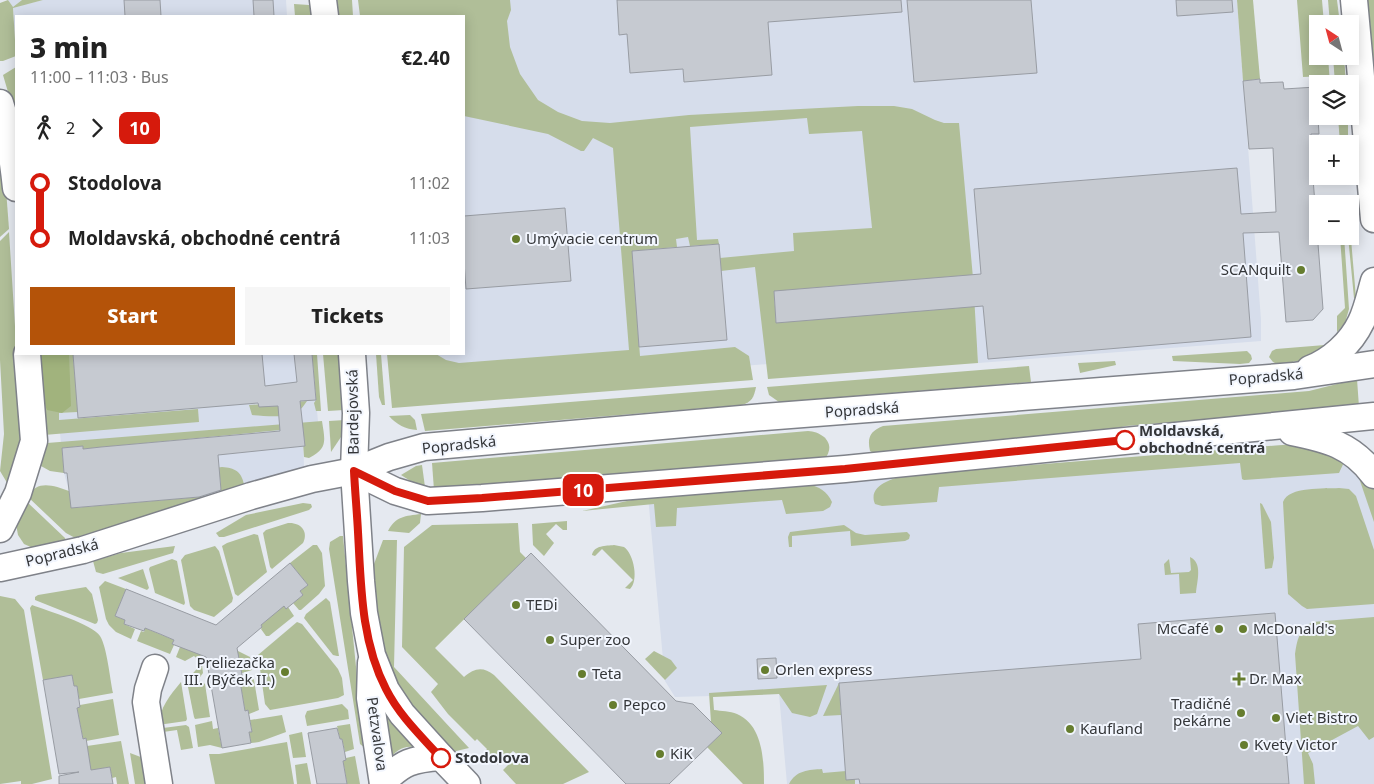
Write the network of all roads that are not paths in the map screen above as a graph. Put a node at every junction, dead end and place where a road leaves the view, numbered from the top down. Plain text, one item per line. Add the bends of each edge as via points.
1 (323, 0) edge
2 (1354, 0) edge
3 (325, 15) edge
4 (0, 103) edge
5 (15, 179) edge
6 (1374, 219) edge
7 (1374, 281) edge
8 (27, 355) edge
9 (352, 355) edge
10 (1374, 364) edge
11 (1294, 376) junction
12 (1374, 416) edge
13 (1270, 427) junction
14 (354, 471) junction
15 (1374, 475) edge
16 (0, 529) edge
17 (0, 568) edge
18 (372, 655) junction
19 (155, 668) dead end
20 (441, 758) junction
21 (383, 783) edge
22 (159, 784) edge
23 (467, 784) edge

1 - 3 street
2 - 6 street
4 - 5 street
7 - 11 street via 1361,323 1350,339 1328,360
8 - 16 street via 34,441 18,493
9 - 14 street, Bardejovská via 356,413
10 - 11 street, Popradská
11 - 14 street, Popradská via 424,447
12 - 13 street
13 - 14 street via 835,470 428,501 395,491
13 - 15 street via 1331,440 1355,455
14 - 17 street, Popradská via 251,496 83,550
14 - 18 street, Bardejovská via 362,597
18 - 20 street via 394,703
18 - 21 street, Petzvalova via 370,698
19 - 22 street via 146,702
20 - 21 street via 408,762
20 - 23 street

